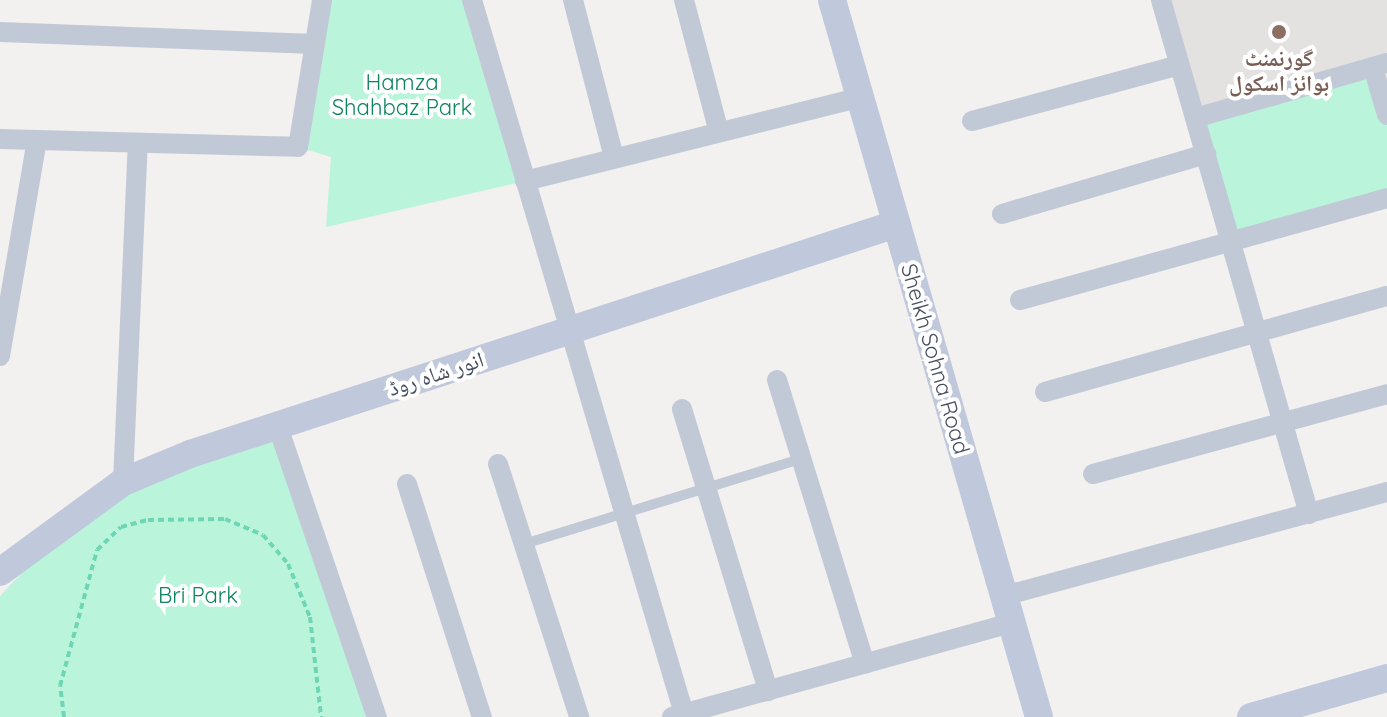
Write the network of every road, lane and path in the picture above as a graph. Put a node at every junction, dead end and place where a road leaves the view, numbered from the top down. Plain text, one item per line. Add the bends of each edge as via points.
1 (322, 0) edge
2 (472, 0) edge
3 (573, 0) edge
4 (684, 0) edge
5 (1161, 0) edge
6 (839, 2) edge
7 (0, 32) edge
8 (315, 44) junction
9 (1180, 65) junction
10 (1380, 65) edge
11 (859, 98) junction
12 (1387, 115) edge
13 (1195, 118) junction
14 (972, 121) dead end
15 (718, 129) junction
16 (0, 139) edge
17 (37, 140) junction
18 (138, 143) junction
19 (1206, 154) junction
20 (614, 157) junction
21 (525, 181) junction
22 (1387, 198) edge
23 (1002, 214) dead end
24 (896, 224) junction
25 (1230, 240) junction
26 (1387, 296) edge
27 (1020, 300) dead end
28 (569, 331) junction
29 (1256, 332) junction
30 (0, 356) edge
31 (777, 380) dead end
32 (1045, 392) dead end
33 (1387, 394) edge
34 (682, 409) dead end
35 (277, 424) junction
36 (1283, 425) junction
37 (801, 459) junction
38 (498, 464) dead end
39 (1093, 474) dead end
40 (123, 482) junction
41 (407, 484) dead end
42 (707, 488) junction
43 (1387, 492) edge
44 (624, 514) junction
45 (1309, 514) junction
46 (524, 544) junction
47 (0, 572) edge
48 (1008, 610) junction
49 (865, 664) junction
50 (1387, 678) edge
51 (768, 691) junction
52 (678, 715) edge
53 (64, 717) edge
54 (321, 717) edge
55 (377, 717) edge
56 (482, 717) edge
57 (579, 717) edge
58 (1039, 717) edge
59 (1251, 717) edge

1 - 8 street
2 - 21 street
3 - 20 street
4 - 15 street
5 - 9 street
6 - 11 street, Sheikh Sohna Road
7 - 8 street
8 - 18 street via 298,147
9 - 13 street
9 - 14 street
10 - 12 street
10 - 13 street
11 - 15 street
11 - 24 street, Sheikh Sohna Road
13 - 19 street
15 - 20 street
16 - 17 street
17 - 18 street
17 - 30 street
18 - 40 street
19 - 23 street
19 - 25 street
20 - 21 street
21 - 28 street
22 - 25 street
24 - 28 street, انور شاہ روڈ
24 - 48 street, Sheikh Sohna Road
25 - 27 street
25 - 29 street
26 - 29 street
28 - 35 street, انور شاہ روڈ
28 - 44 street
29 - 32 street
29 - 36 street
31 - 37 street
33 - 36 street
34 - 42 street
35 - 40 street, انور شاہ روڈ
35 - 55 street
36 - 39 street
36 - 45 street
37 - 42 lane
37 - 49 street
38 - 46 street
40 - 47 street, انور شاہ روڈ
41 - 56 street
42 - 44 lane
42 - 51 street
43 - 45 street
44 - 46 lane
44 - 52 street
45 - 48 street
46 - 57 street
48 - 49 street
48 - 58 street, Sheikh Sohna Road
49 - 51 street
50 - 59 street
51 - 52 street
53 - 54 path via 60,686 97,550 121,527 148,520 225,519 263,535 288,564 310,617

